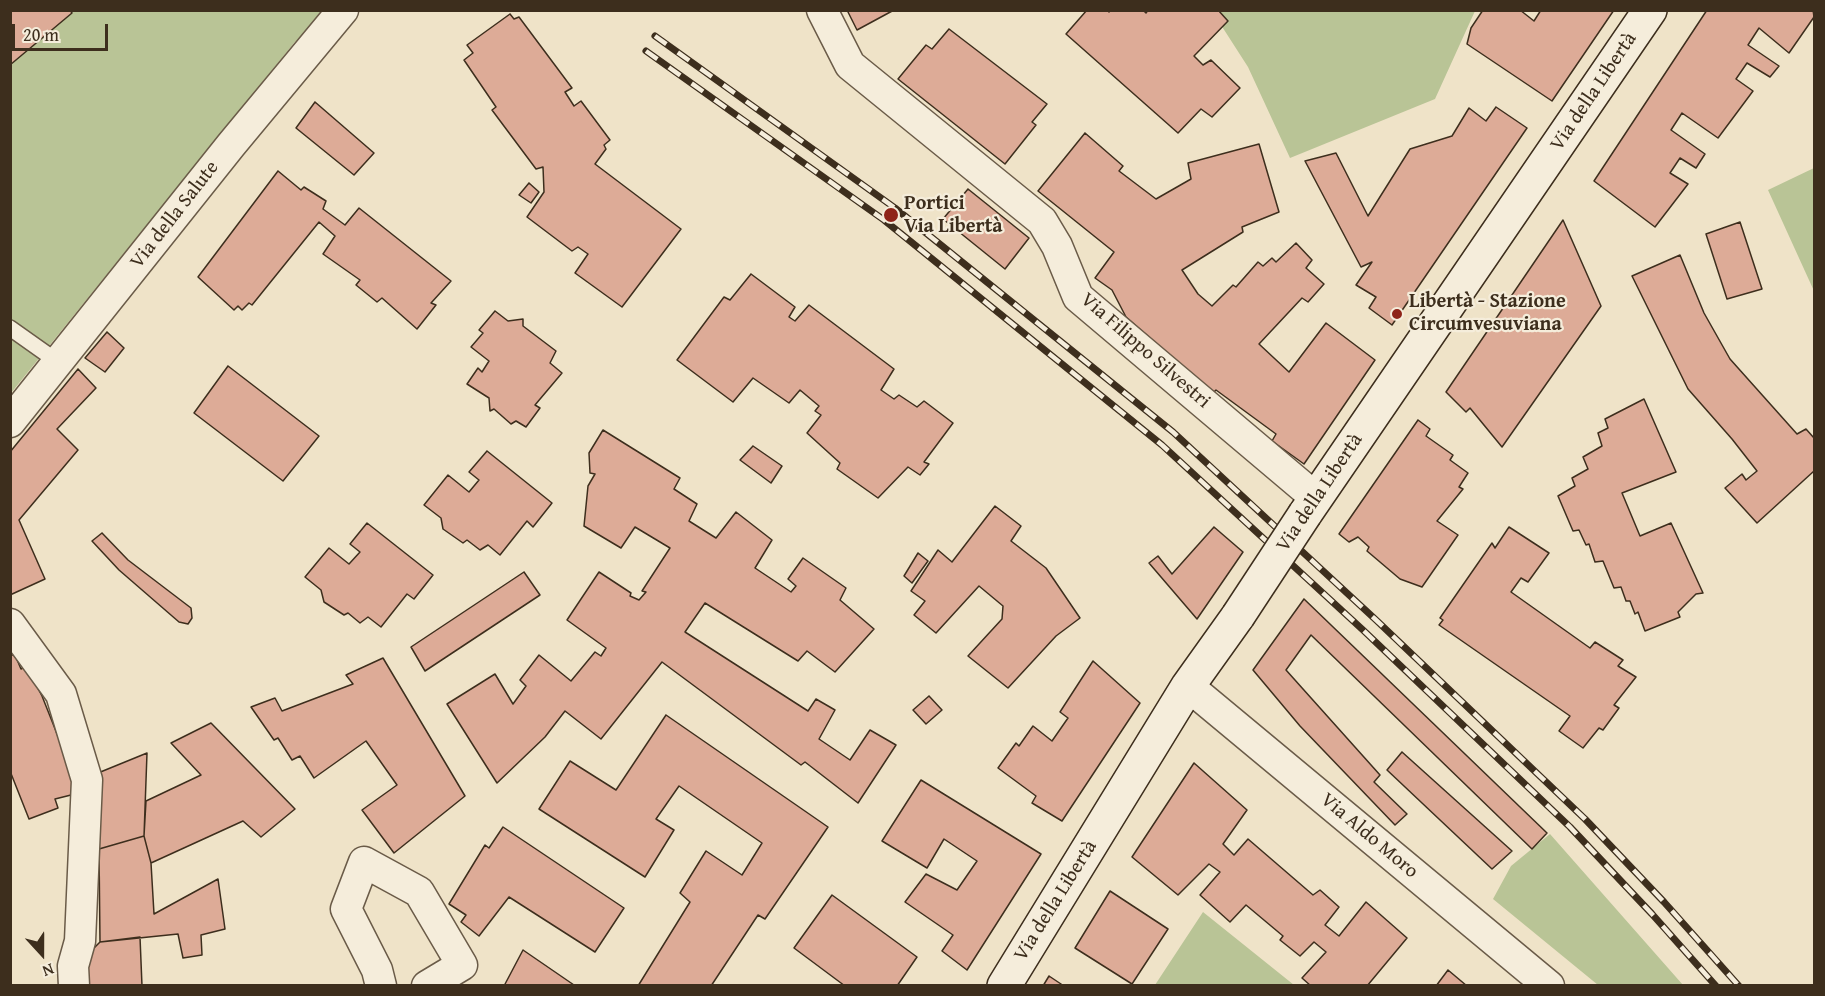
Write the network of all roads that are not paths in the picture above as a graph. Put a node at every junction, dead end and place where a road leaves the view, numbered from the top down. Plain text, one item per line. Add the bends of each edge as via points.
1 (343, 10) edge
2 (822, 10) edge
3 (1650, 10) edge
4 (10, 328) edge
5 (58, 362) junction
6 (10, 422) edge
7 (1311, 506) junction
8 (10, 624) edge
9 (1188, 686) junction
10 (74, 986) edge
11 (381, 986) edge
12 (427, 986) edge
13 (1004, 986) edge
14 (1549, 986) edge

1 - 5 street, Via della Salute
2 - 7 street, Via Filippo Silvestri via 850,65 1042,221 1078,297
3 - 7 street, Via della Libertà
4 - 5 lane
5 - 6 street, Via della Salute
7 - 9 street, Via della Libertà, bridge
8 - 10 street via 61,693 87,780 80,941 73,966
9 - 13 street, Via della Libertà
9 - 14 street, Via Aldo Moro
11 - 12 street via 346,909 364,862 419,892 462,965

